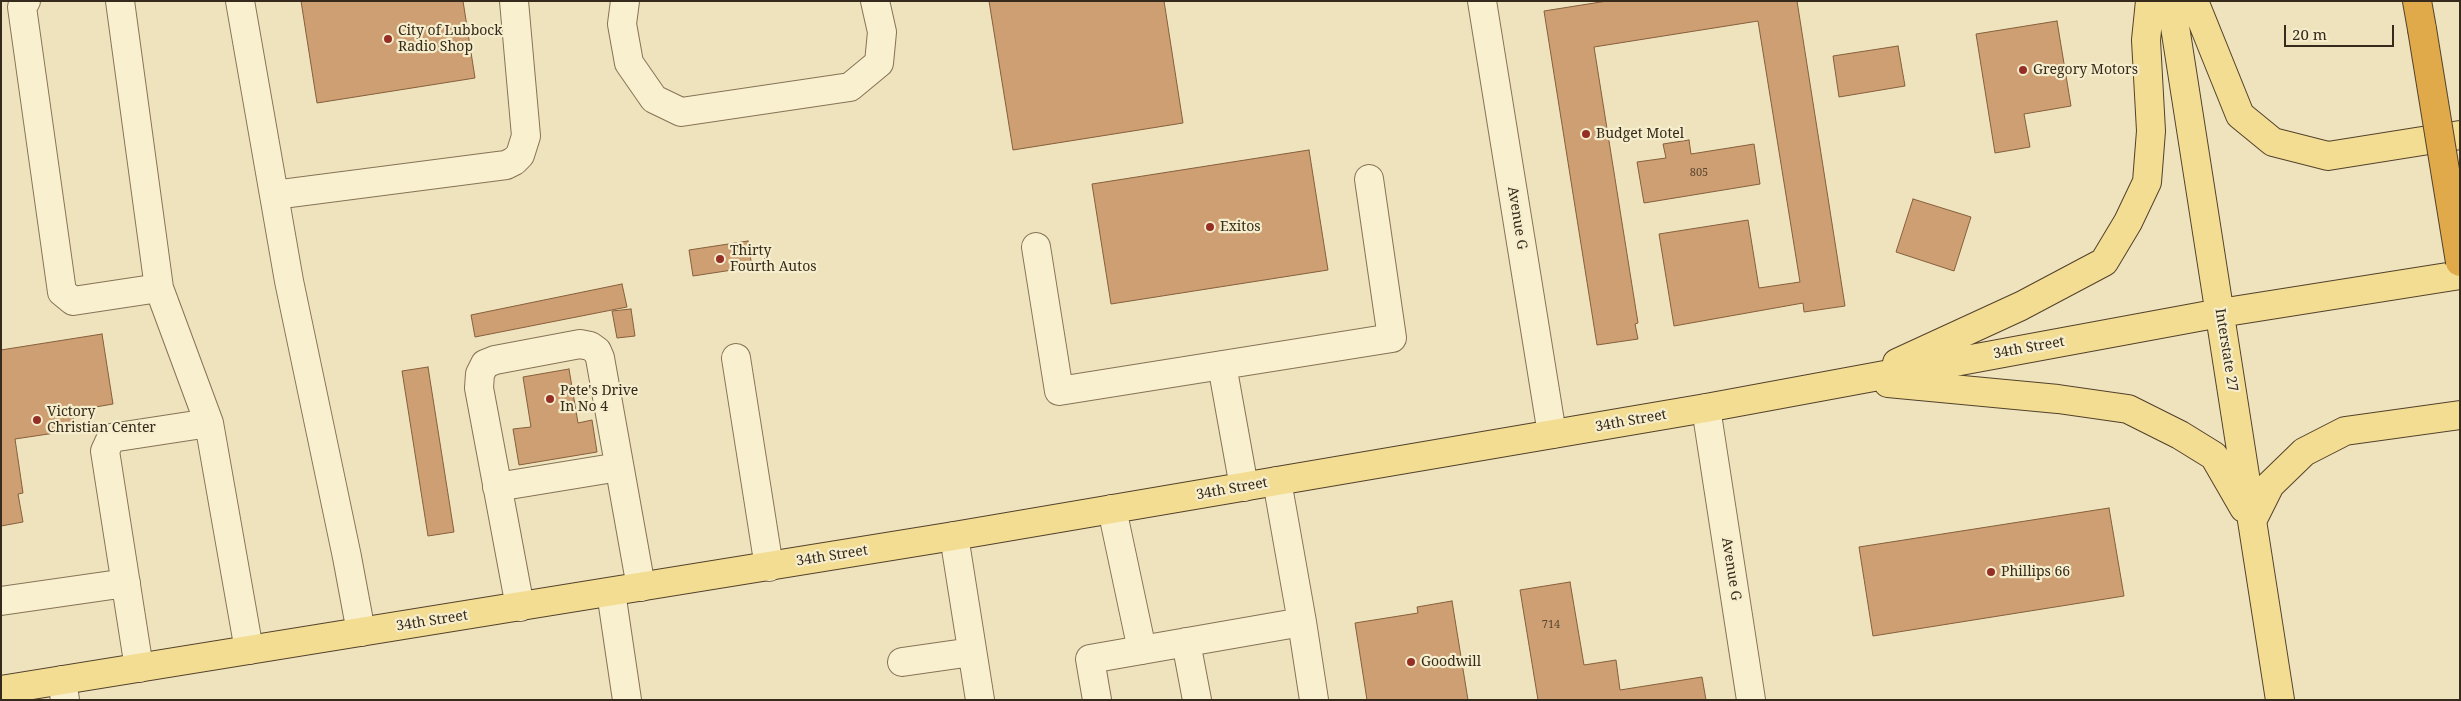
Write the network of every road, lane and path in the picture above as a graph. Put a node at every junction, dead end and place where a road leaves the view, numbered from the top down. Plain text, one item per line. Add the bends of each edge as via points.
1 (26, 1) edge
2 (120, 1) edge
3 (240, 1) edge
4 (514, 1) edge
5 (625, 1) edge
6 (876, 1) edge
7 (1482, 1) edge
8 (2150, 1) edge
9 (2171, 1) edge
10 (2194, 1) edge
11 (2417, 1) edge
12 (2460, 135) edge
13 (1369, 179) dead end
14 (274, 195) junction
15 (1036, 247) dead end
16 (2460, 262) edge
17 (2460, 274) edge
18 (159, 288) junction
19 (2220, 314) junction
20 (736, 358) dead end
21 (1222, 365) junction
22 (1859, 380) junction
23 (1706, 408) junction
24 (2460, 415) edge
25 (209, 423) junction
26 (1552, 434) junction
27 (619, 467) junction
28 (1277, 481) junction
29 (498, 486) junction
30 (1244, 486) junction
31 (1112, 509) junction
32 (2252, 521) junction
33 (954, 536) junction
34 (769, 567) junction
35 (126, 583) junction
36 (641, 588) junction
37 (611, 592) junction
38 (1, 601) edge
39 (520, 607) junction
40 (1302, 622) junction
41 (361, 632) junction
42 (1186, 642) junction
43 (249, 650) junction
44 (1142, 650) junction
45 (972, 652) junction
46 (902, 662) dead end
47 (139, 668) junction
48 (1, 690) edge
49 (64, 690) edge
50 (627, 700) edge
51 (980, 700) edge
52 (1097, 700) edge
53 (1197, 700) edge
54 (1314, 700) edge
55 (1751, 700) edge
56 (2280, 700) edge

1 - 18 street via 22,7 62,292 73,301
2 - 18 street
3 - 14 street
4 - 14 street via 526,129 520,155 514,161 506,165
5 - 6 street via 622,24 629,63 654,99 681,112 850,87 879,63 882,32
7 - 26 street, Avenue G
8 - 22 main road via 2146,40 2151,130 2147,182 2104,262 2021,306
9 - 19 main road, Interstate 27
10 - 12 main road via 2240,114 2273,142 2328,156
11 - 16 highway, bridge
13 - 21 street via 1392,338
14 - 41 street
15 - 21 street via 1059,391
17 - 19 main road, 34th Street
18 - 25 street
19 - 22 main road, 34th Street
19 - 32 main road, Interstate 27
20 - 34 street
21 - 30 street
22 - 23 main road, 34th Street
22 - 32 main road via 2128,409 2214,456
23 - 26 main road, 34th Street
23 - 55 street, Avenue G
24 - 32 main road via 2345,432 2304,452 2270,485
25 - 35 street via 111,438 105,452
25 - 43 street
26 - 28 main road, 34th Street
27 - 29 street
27 - 29 street via 600,358 590,346 580,344 485,364 479,388
27 - 36 street
28 - 30 main road, 34th Street
28 - 40 street
29 - 39 street
30 - 31 main road, 34th Street
31 - 33 main road, 34th Street
31 - 44 street
32 - 56 main road, Interstate 27
33 - 34 main road, 34th Street
33 - 45 street
34 - 36 main road, 34th Street
35 - 38 street
35 - 47 street
36 - 37 main road, 34th Street
37 - 39 main road, 34th Street
37 - 50 street
39 - 41 main road, 34th Street
40 - 42 street
40 - 54 street
41 - 43 main road, 34th Street
42 - 44 street
42 - 53 street
43 - 47 main road, 34th Street
44 - 52 street via 1090,659
45 - 46 street
45 - 51 street
47 - 49 main road, 34th Street
48 - 49 main road, 34th Street

